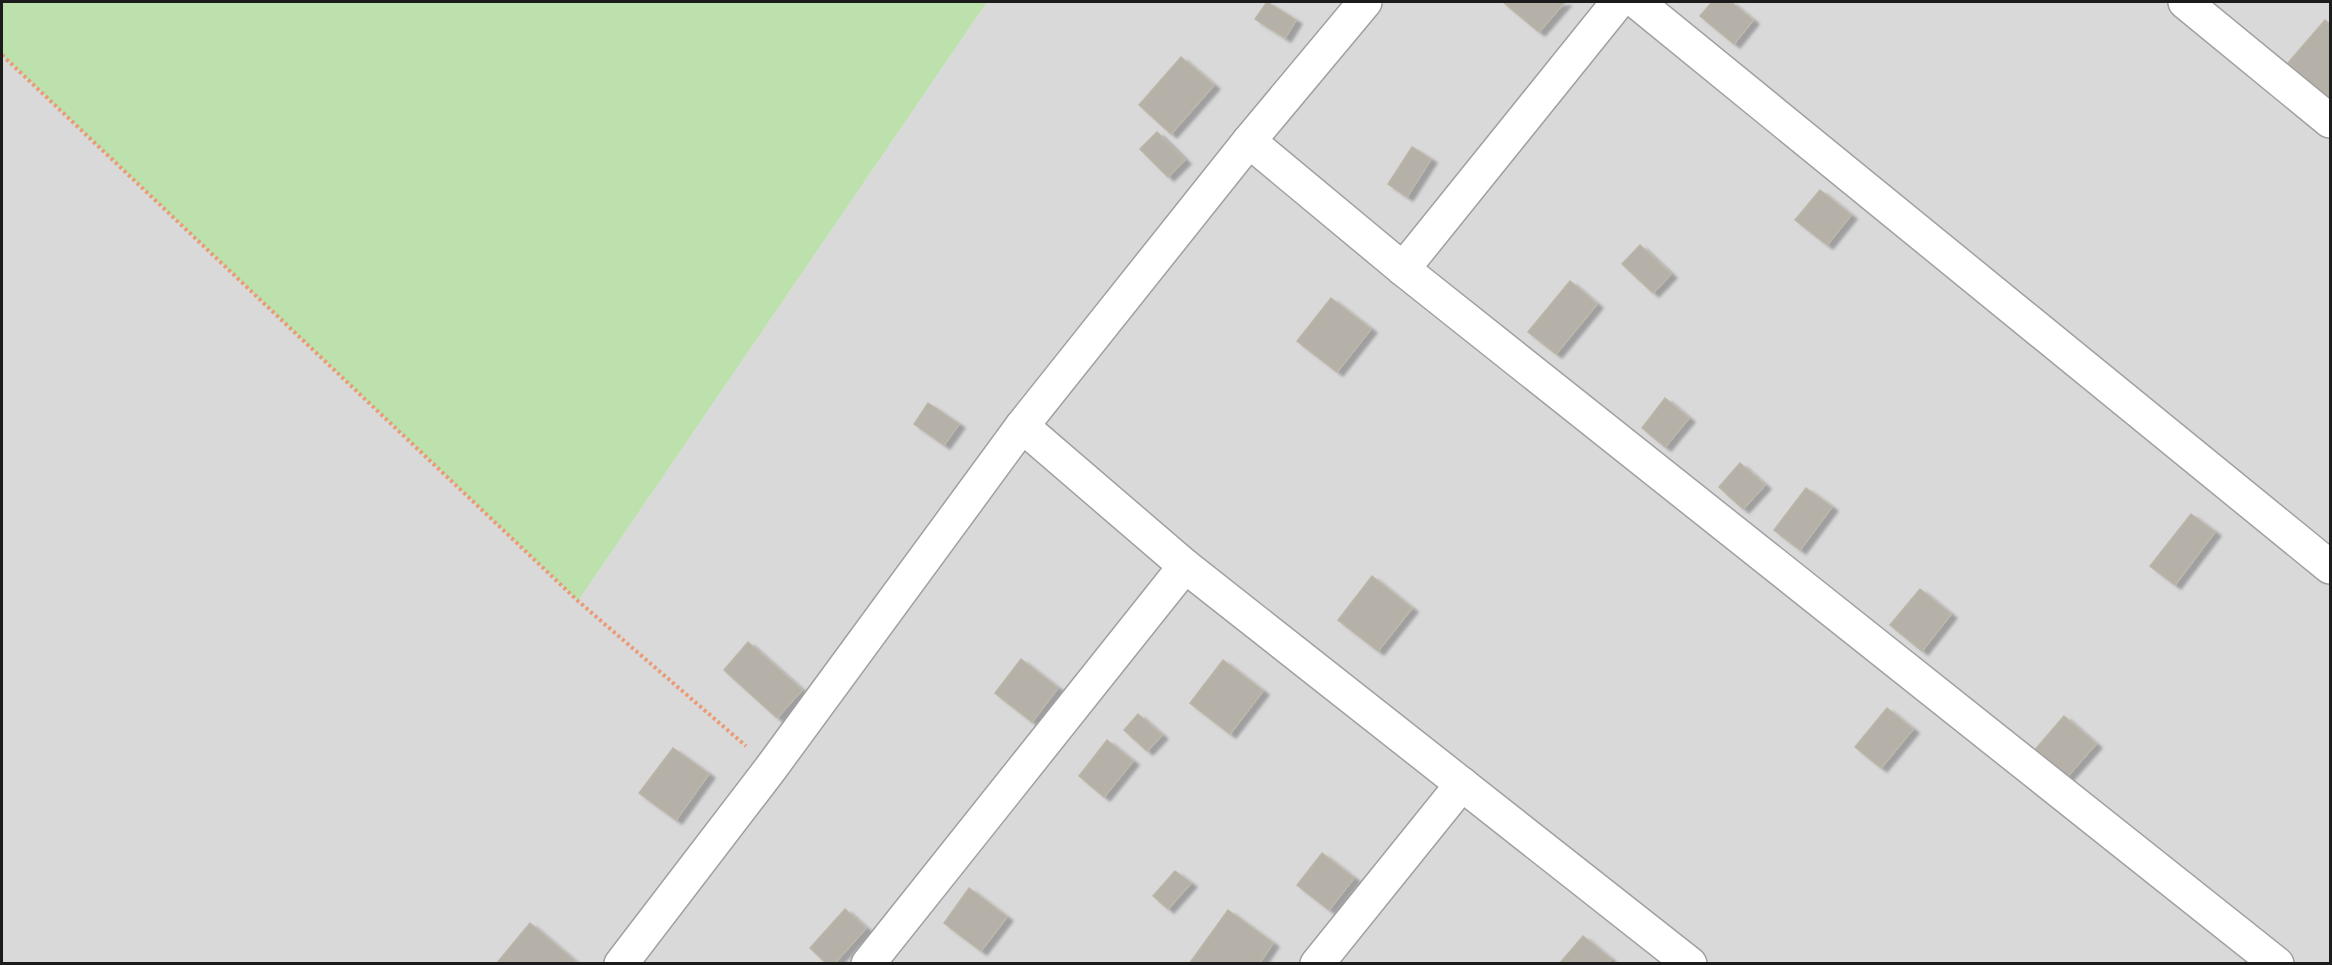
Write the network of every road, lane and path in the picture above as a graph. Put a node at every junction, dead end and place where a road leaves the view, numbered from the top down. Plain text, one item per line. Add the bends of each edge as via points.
1 (1365, 2) edge
2 (1618, 2) edge
3 (1637, 2) edge
4 (2185, 2) edge
5 (2, 55) edge
6 (2331, 121) edge
7 (1249, 141) junction
8 (1403, 269) junction
9 (1022, 426) junction
10 (1185, 566) junction
11 (2331, 567) edge
12 (771, 768) junction
13 (1462, 784) junction
14 (621, 963) edge
15 (868, 963) edge
16 (1317, 963) edge
17 (1690, 963) edge
18 (2277, 963) edge

1 - 7 street
2 - 8 street
3 - 11 street
4 - 6 street
5 - 12 path via 578,601
7 - 8 street
7 - 9 street
8 - 18 street
9 - 10 street
9 - 12 street
10 - 13 street
10 - 15 street
12 - 14 street
13 - 16 street
13 - 17 street

